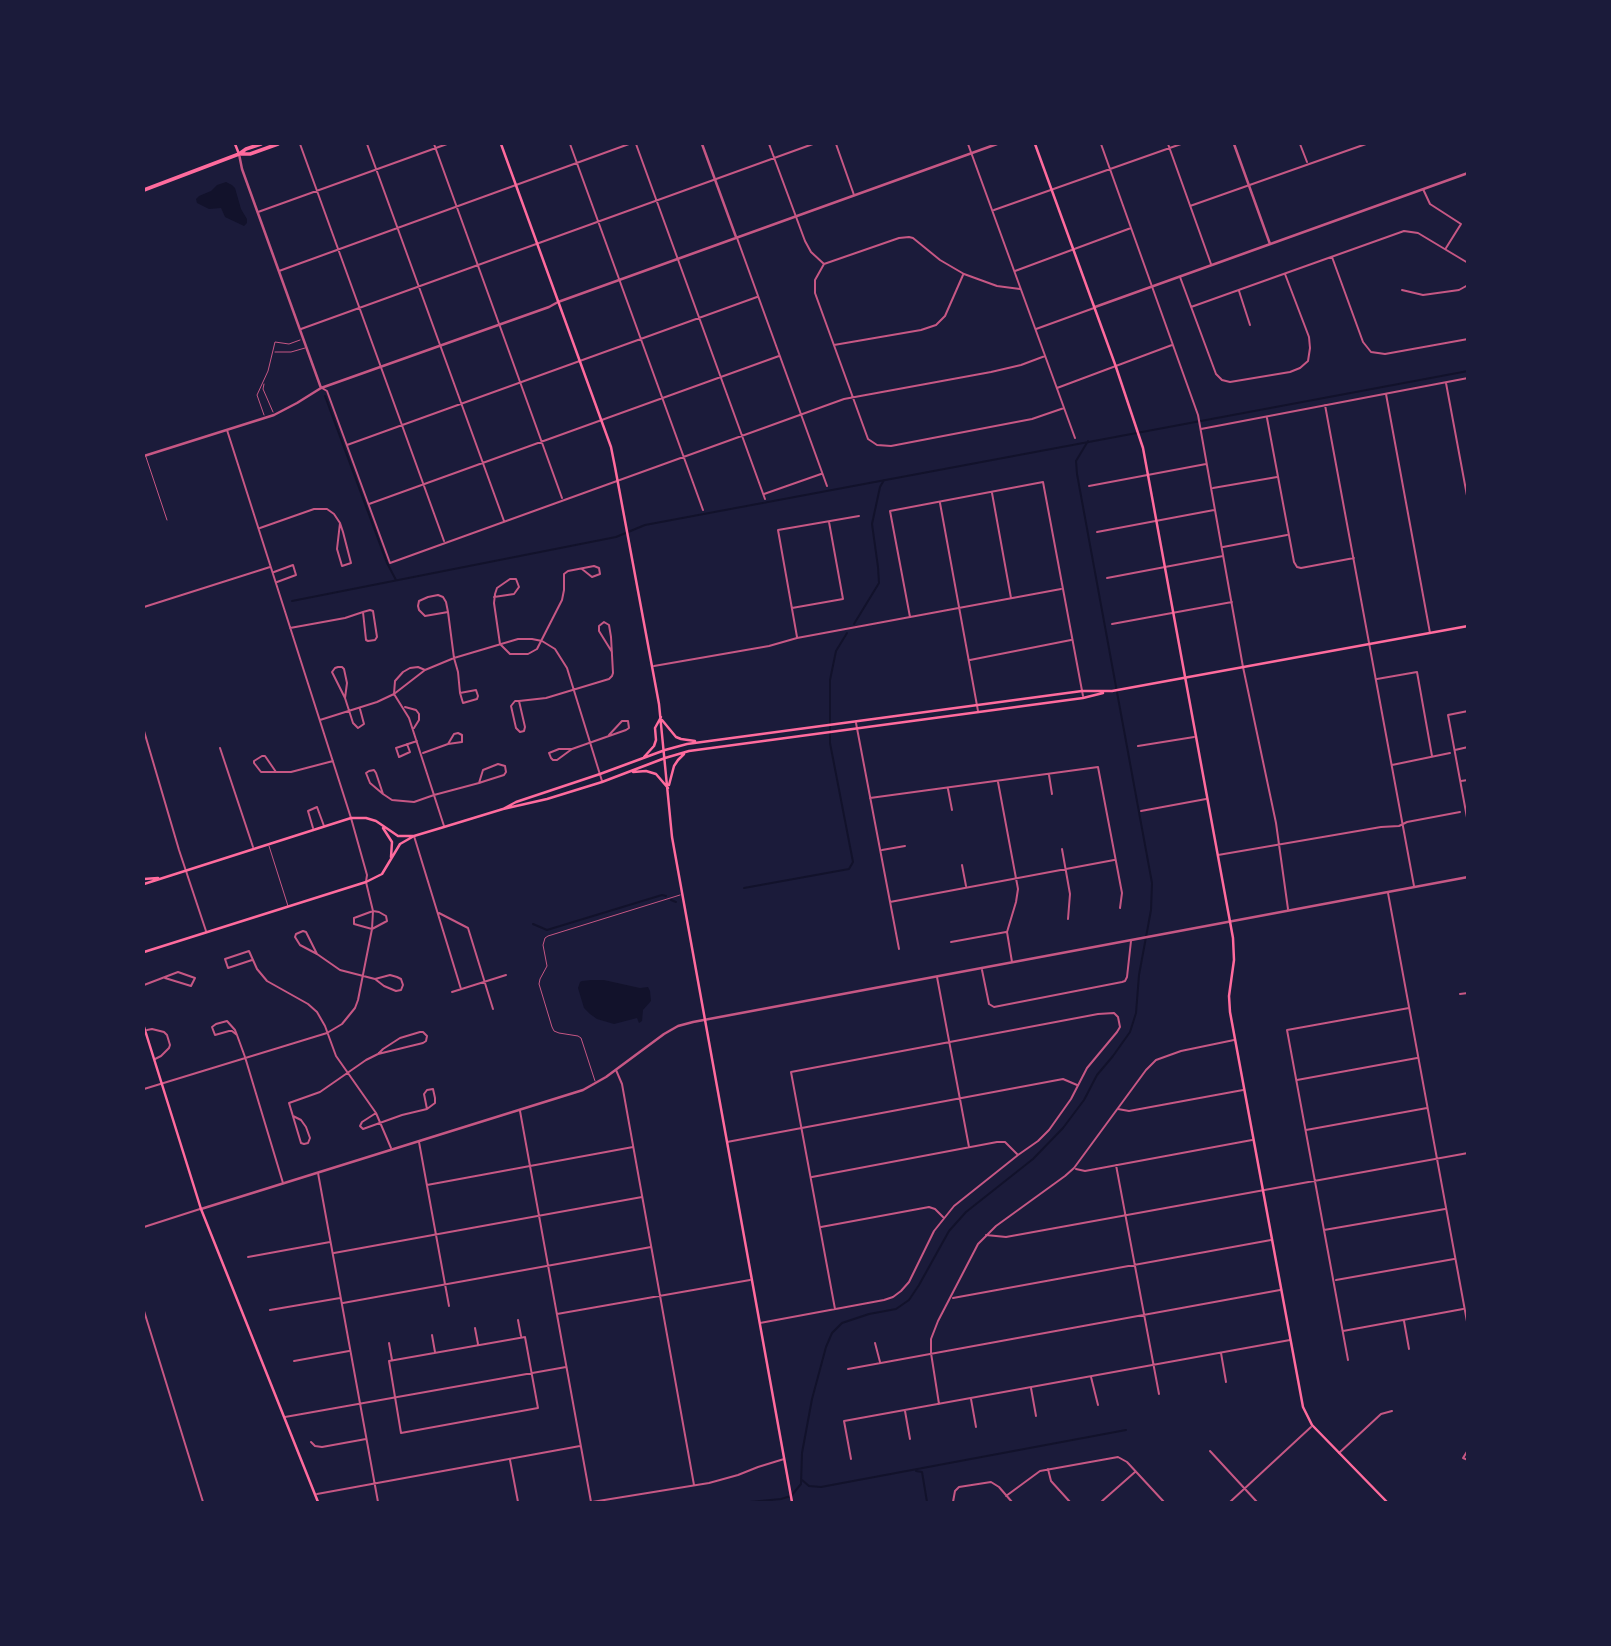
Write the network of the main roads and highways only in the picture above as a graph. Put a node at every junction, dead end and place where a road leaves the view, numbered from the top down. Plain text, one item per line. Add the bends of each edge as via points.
1 (235, 144) edge
2 (261, 144) edge
3 (278, 144) edge
4 (501, 144) edge
5 (1035, 144) edge
6 (239, 154) junction
7 (144, 190) edge
8 (1468, 626) edge
9 (1185, 678) junction
10 (1111, 691) junction
11 (1029, 698) junction
12 (1030, 706) junction
13 (902, 715) junction
14 (661, 717) junction
15 (903, 723) junction
16 (801, 729) junction
17 (754, 735) junction
18 (801, 736) junction
19 (738, 737) junction
20 (702, 742) junction
21 (755, 743) junction
22 (734, 745) junction
23 (665, 750) junction
24 (689, 751) junction
25 (666, 758) junction
26 (642, 759) junction
27 (630, 772) junction
28 (668, 788) junction
29 (546, 792) junction
30 (547, 799) junction
31 (503, 808) junction
32 (382, 825) junction
33 (398, 836) junction
34 (414, 836) junction
35 (392, 842) junction
36 (400, 844) junction
37 (391, 860) junction
38 (144, 881) edge
39 (144, 952) edge
40 (144, 1029) edge
41 (318, 1503) edge
42 (792, 1503) edge
43 (1387, 1503) edge

1 - 6 main road
2 - 6 main road
3 - 6 main road
4 - 14 main road via 611,447
5 - 9 main road via 1140,437
6 - 7 main road
8 - 9 main road
9 - 10 main road
9 - 43 main road via 1231,921 1234,952 1229,996 1235,1040 1303,1408 1312,1426
10 - 11 main road
10 - 12 main road
11 - 12 main road
11 - 13 main road
12 - 15 main road
13 - 15 main road
13 - 16 main road
14 - 20 main road via 676,737
14 - 23 main road
14 - 26 main road via 654,746
15 - 18 main road
16 - 17 main road
16 - 18 main road
17 - 19 main road
17 - 21 main road
18 - 21 main road
19 - 20 main road
19 - 22 main road
20 - 23 main road
21 - 22 main road
22 - 24 main road
23 - 25 main road
23 - 26 main road
24 - 25 main road
24 - 28 main road via 678,760
25 - 27 main road
25 - 28 main road
26 - 29 main road
27 - 28 main road via 653,772
27 - 30 main road
28 - 42 main road via 672,837
29 - 30 main road
29 - 31 main road
30 - 31 main road
31 - 34 main road
32 - 33 main road
32 - 35 main road
32 - 38 main road via 351,818
33 - 34 main road
33 - 35 main road
33 - 36 main road
34 - 36 main road
35 - 36 main road
35 - 37 main road
36 - 37 main road
37 - 39 main road via 382,874 366,882
40 - 41 main road via 201,1209

